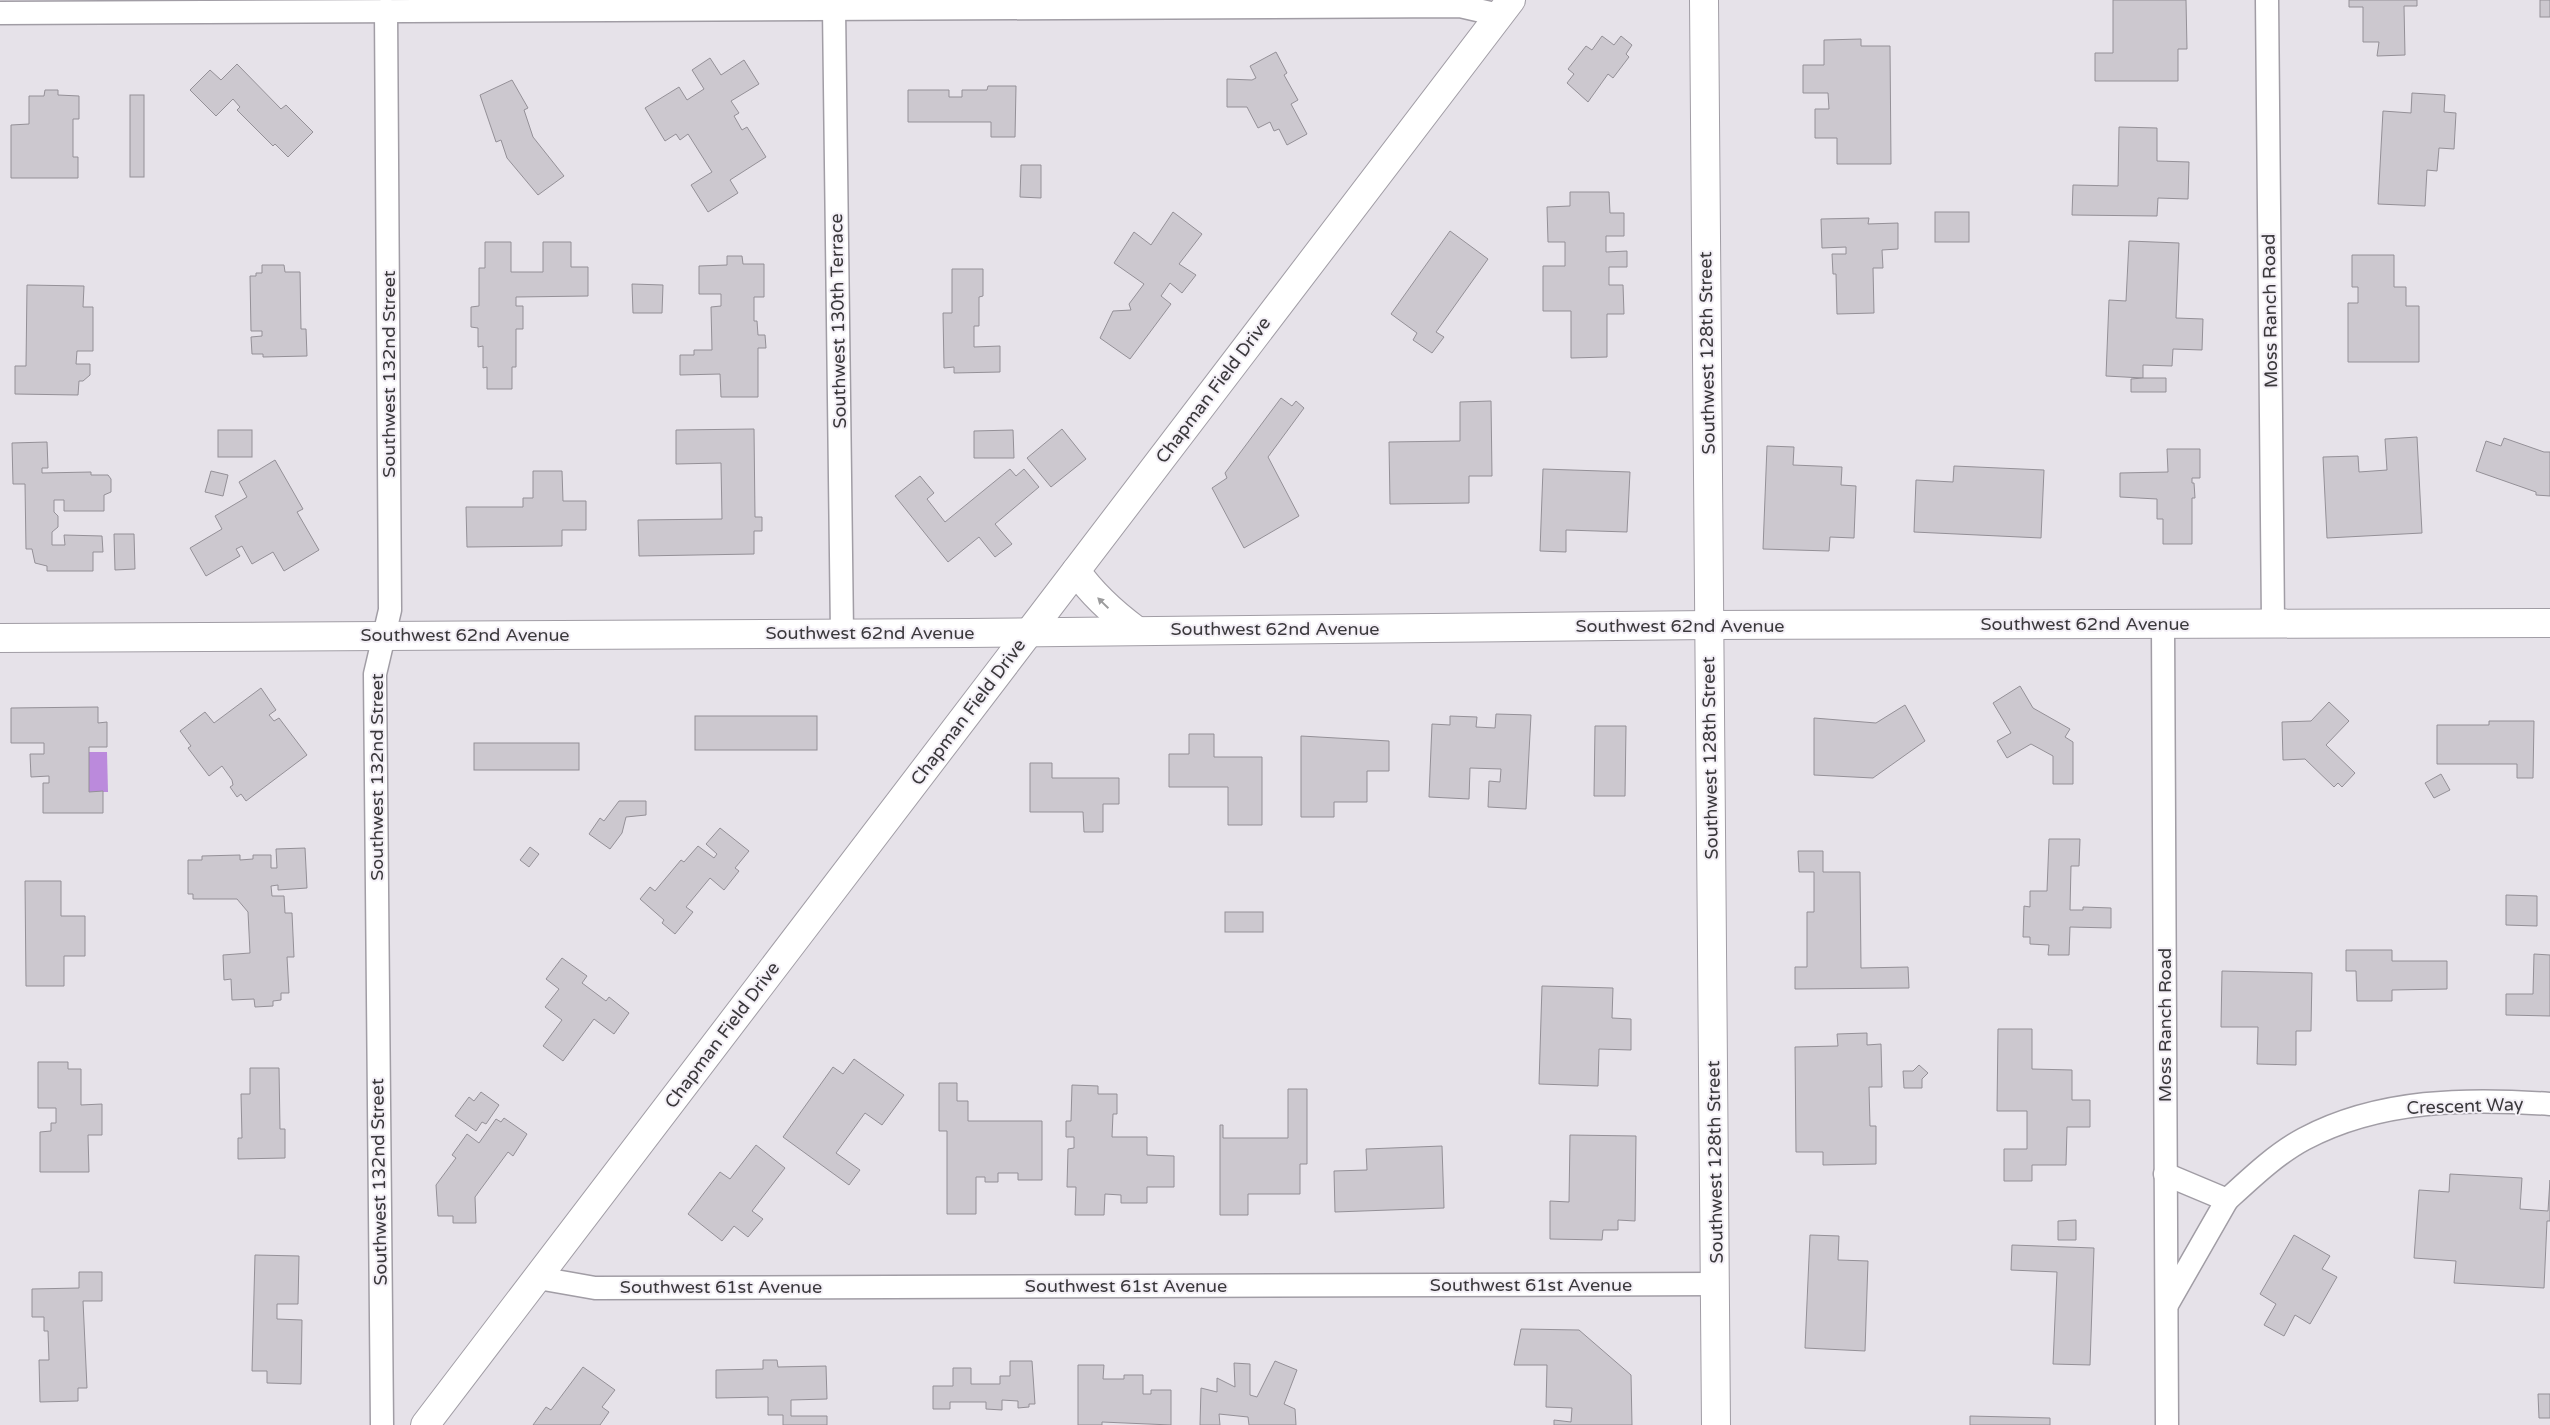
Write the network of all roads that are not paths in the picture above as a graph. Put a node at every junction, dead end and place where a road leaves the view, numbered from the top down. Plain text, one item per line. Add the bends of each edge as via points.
1 (1704, 0) edge
2 (2267, 0) edge
3 (417, 5) edge
4 (834, 8) junction
5 (1505, 8) edge
6 (386, 10) junction
7 (0, 13) edge
8 (1076, 572) junction
9 (2273, 623) junction
10 (2550, 623) edge
11 (2162, 625) junction
12 (1709, 626) junction
13 (1136, 630) junction
14 (1029, 632) junction
15 (842, 633) junction
16 (384, 636) junction
17 (0, 638) edge
18 (2550, 1104) edge
19 (2165, 1174) junction
20 (2227, 1200) junction
21 (538, 1278) junction
22 (1716, 1284) junction
23 (2166, 1307) junction
24 (382, 1425) edge
25 (425, 1425) edge
26 (1716, 1425) edge
27 (2167, 1425) edge

1 - 12 street, Southwest 128th Street
2 - 9 street, Moss Ranch Road
3 - 4 street
3 - 6 street
4 - 5 street
4 - 15 street, Southwest 130th Terrace
5 - 8 street, Chapman Field Drive
6 - 7 street
6 - 16 street, Southwest 132nd Street via 390,610
13 -> 8 street via 1089,590
8 - 14 street, Chapman Field Drive
9 - 10 street, Southwest 62nd Avenue
9 - 11 street, Southwest 62nd Avenue
11 - 12 street, Southwest 62nd Avenue
11 - 19 street, Moss Ranch Road
12 - 13 street, Southwest 62nd Avenue
12 - 22 street, Southwest 128th Street
13 - 14 street, Southwest 62nd Avenue
14 - 15 street, Southwest 62nd Avenue
14 - 21 street, Chapman Field Drive
15 - 16 street, Southwest 62nd Avenue
16 - 17 street, Southwest 62nd Avenue
16 - 24 street, Southwest 132nd Street via 374,674
18 - 20 street, Crescent Way via 2435,1103 2360,1117 2304,1139 2277,1157
19 - 20 street
19 - 23 street, Moss Ranch Road
20 - 23 street, Crescent Way
21 - 22 street, Southwest 61st Avenue via 594,1288
21 - 25 street, Chapman Field Drive
22 - 26 street, Southwest 128th Street
23 - 27 street, Moss Ranch Road

